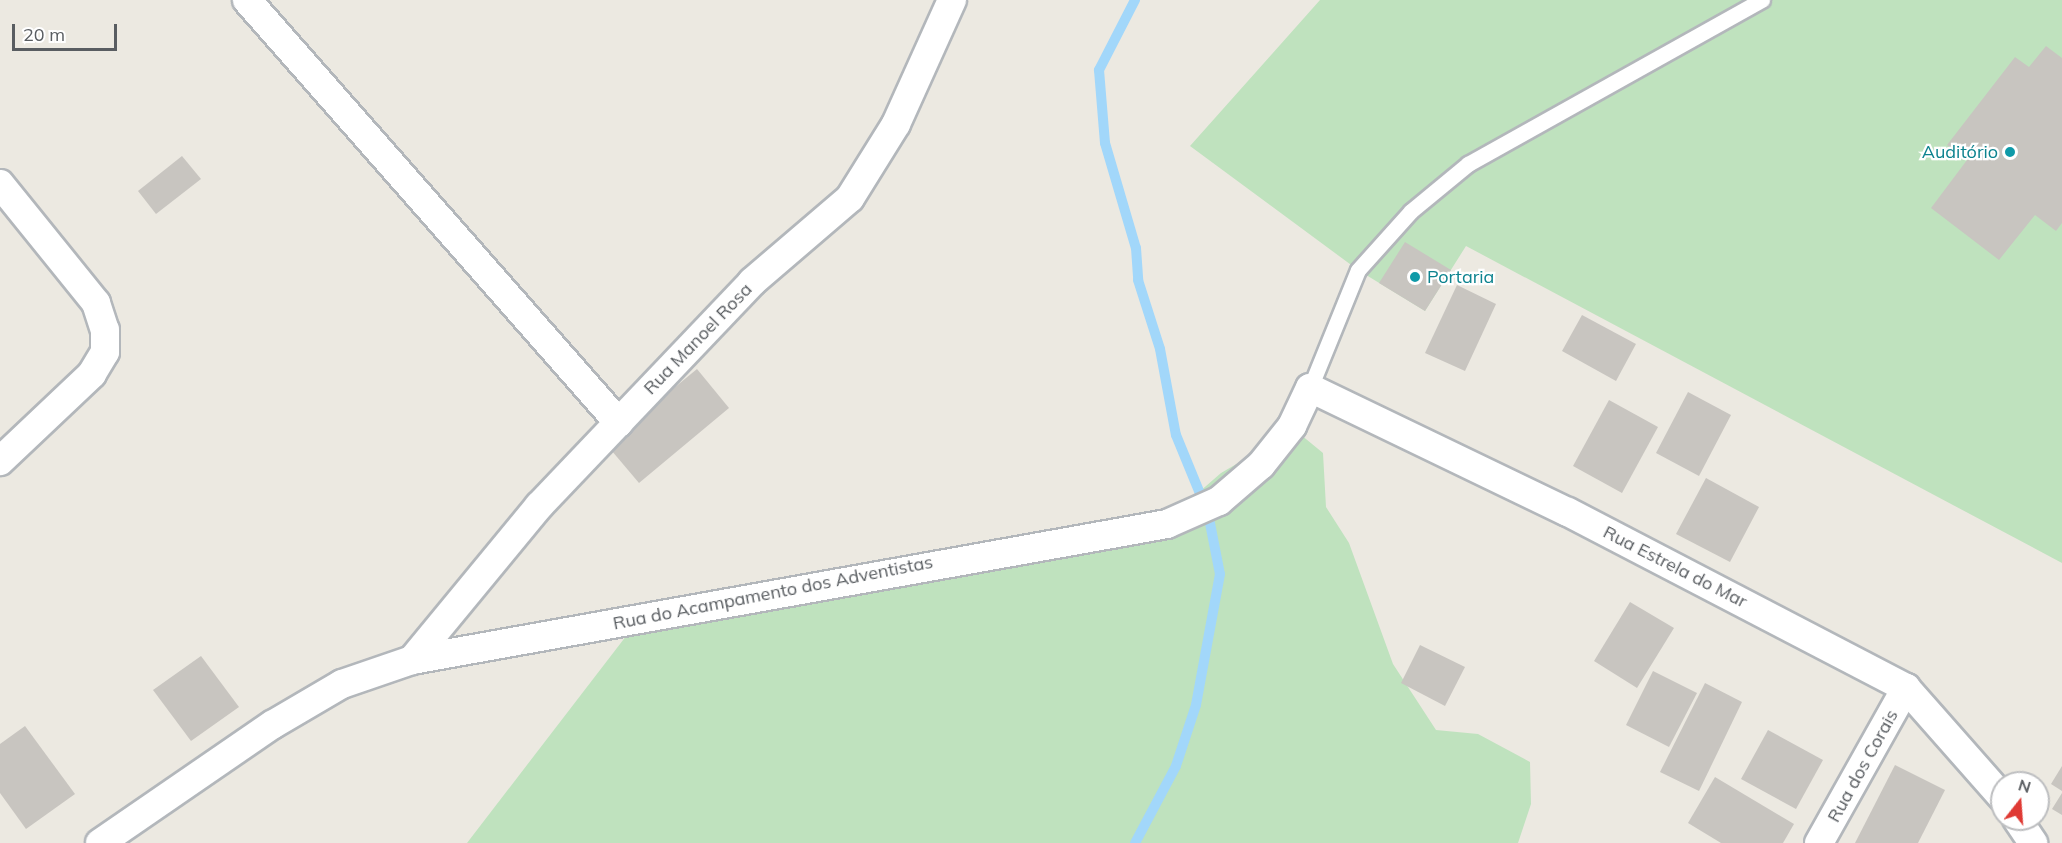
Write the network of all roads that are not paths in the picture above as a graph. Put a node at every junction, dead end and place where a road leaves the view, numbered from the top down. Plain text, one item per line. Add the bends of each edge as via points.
1 (247, 0) edge
2 (952, 0) edge
3 (1762, 0) edge
4 (0, 184) edge
5 (1310, 388) junction
6 (618, 423) junction
7 (0, 460) edge
8 (412, 660) junction
9 (1906, 688) junction
10 (1990, 783) edge
11 (100, 843) edge
12 (1819, 843) edge

1 - 6 street
2 - 6 street, Rua Manoel Rosa via 896,124 850,198 752,282
3 - 5 lane, Rua do Acampamento dos Adventistas via 1468,164 1411,211 1358,270
4 - 7 street via 96,303 105,352 92,374
5 - 8 street, Rua do Acampamento dos Adventistas via 1292,426 1261,465 1219,501 1167,524
5 - 9 street, Rua Estrela do Mar via 1568,512
6 - 8 street, Rua Manoel Rosa via 539,506
8 - 11 street, Rua do Acampamento dos Adventistas via 342,684 272,724
9 - 10 street, Rua Estrela do Mar
9 - 12 street, Rua dos Corais

